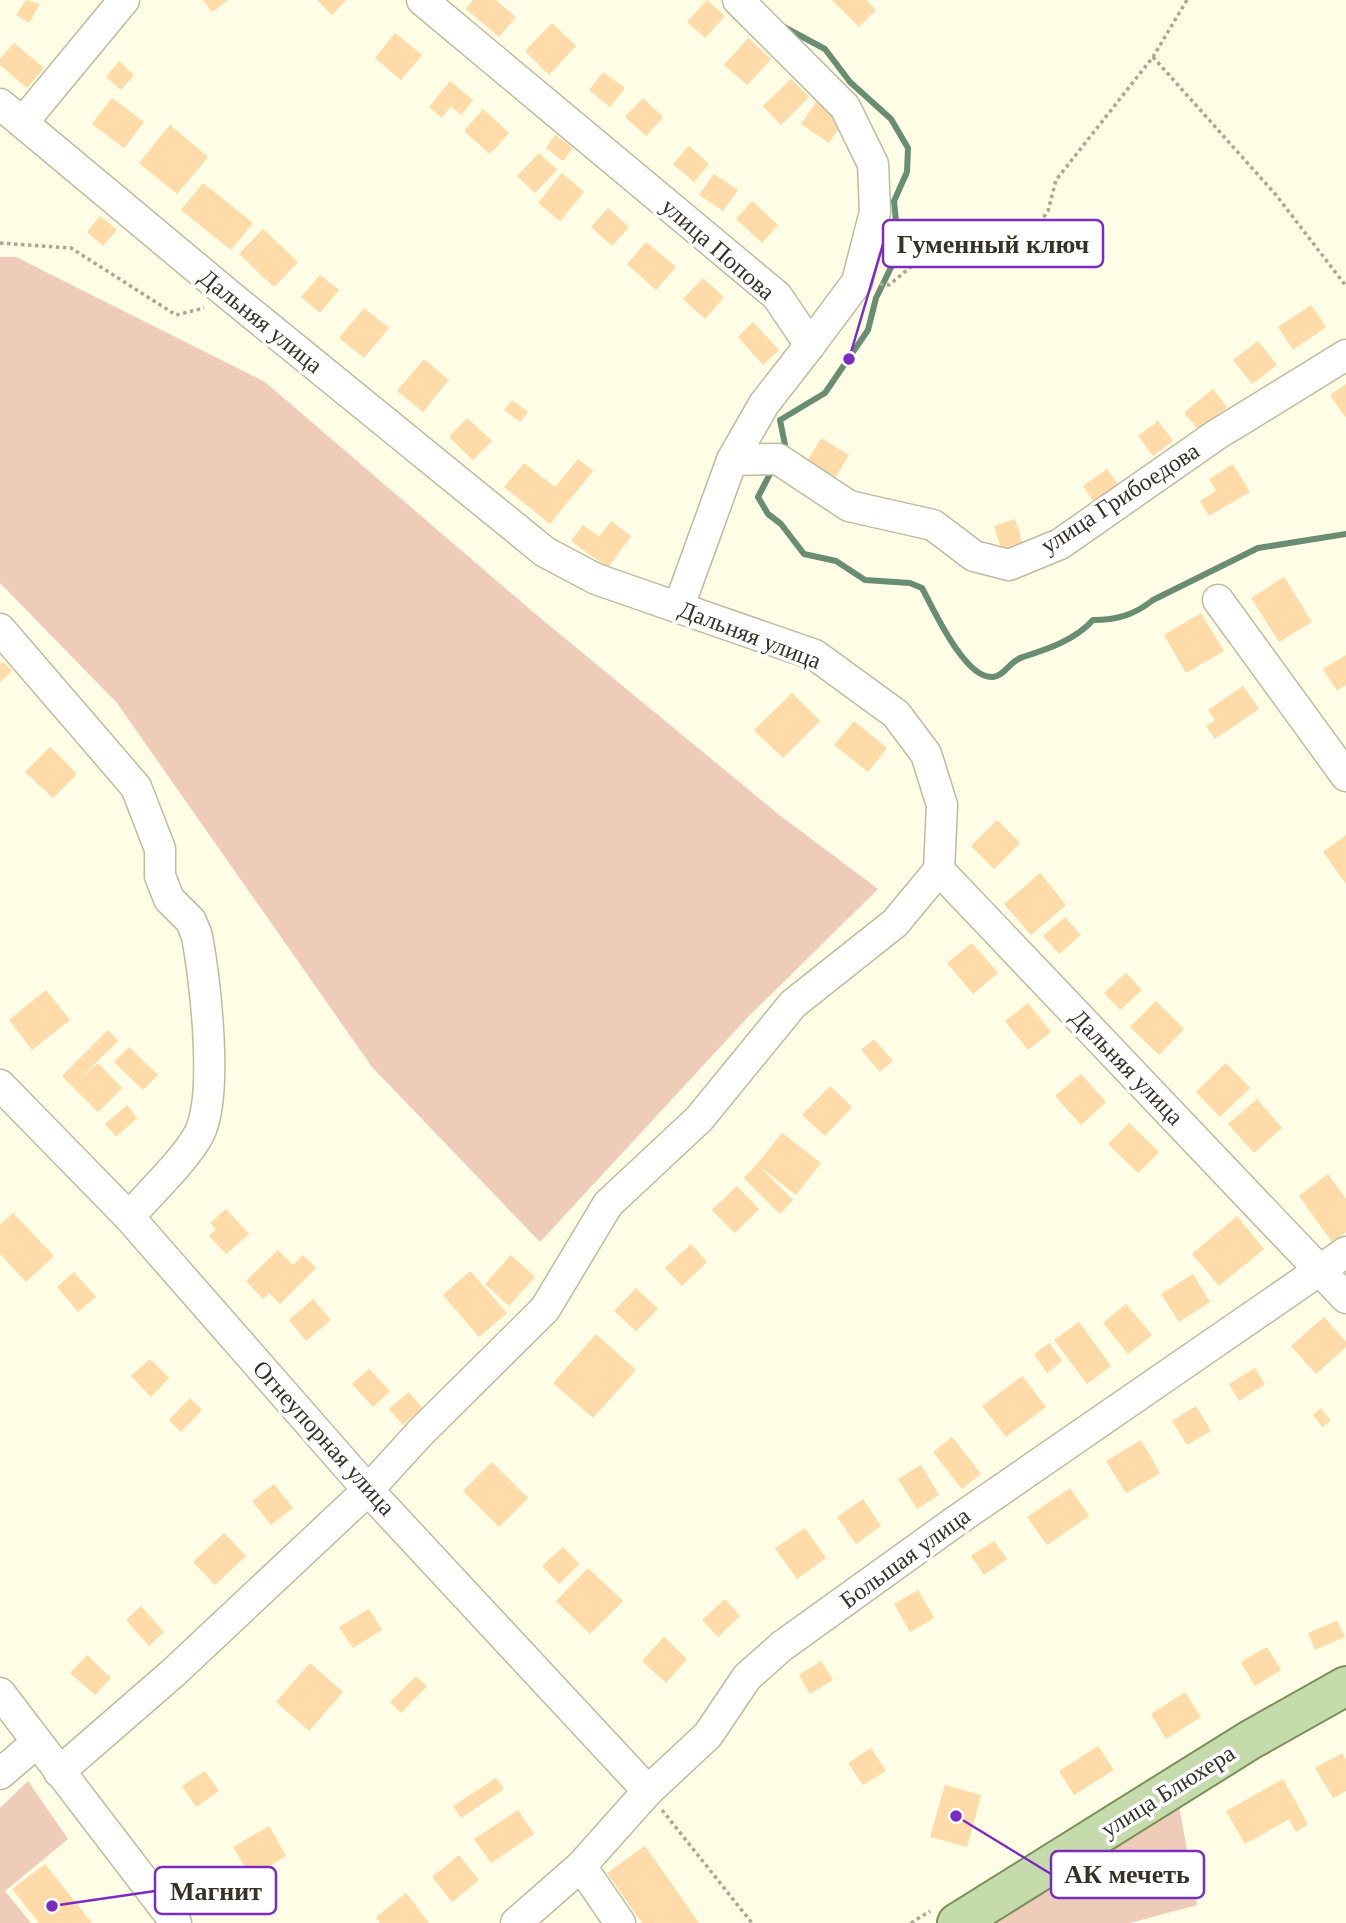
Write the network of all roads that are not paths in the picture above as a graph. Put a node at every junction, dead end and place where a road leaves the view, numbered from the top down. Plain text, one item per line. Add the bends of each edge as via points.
1 (124, 0) edge
2 (422, 0) edge
3 (738, 0) edge
4 (0, 104) edge
5 (24, 121) junction
6 (810, 345) junction
7 (1346, 355) edge
8 (732, 460) junction
9 (1218, 600) dead end
10 (679, 606) junction
11 (0, 629) edge
12 (1346, 776) edge
13 (939, 870) junction
14 (0, 1085) edge
15 (129, 1217) junction
16 (1346, 1252) edge
17 (1320, 1269) junction
18 (1346, 1298) edge
19 (368, 1490) junction
20 (1346, 1686) edge
21 (0, 1693) edge
22 (36, 1743) junction
23 (59, 1772) junction
24 (0, 1774) edge
25 (648, 1791) junction
26 (582, 1866) junction
27 (176, 1923) edge
28 (516, 1923) edge
29 (620, 1923) edge
30 (957, 1923) edge

1 - 5 street
2 - 6 street, улица Попова via 777,296
3 - 6 street via 845,107 873,164 875,212 857,282
4 - 5 street, Дальняя улица
5 - 10 street, Дальняя улица via 545,552 596,579
6 - 8 street via 765,404
7 - 8 street, улица Грибоедова via 1216,435 1060,544 1009,565 974,556 933,525 849,506 778,459
8 - 10 street
9 - 12 street
10 - 13 street, Дальняя улица via 815,655 896,713 926,754 942,805
11 - 15 street via 136,788 160,849 160,876 169,899 191,921 197,936 209,1107 198,1135
13 - 17 street, Дальняя улица
13 - 19 street via 895,923 793,1004 699,1119 608,1204 545,1309
14 - 15 street, Огнеупорная улица
15 - 19 street, Огнеупорная улица
16 - 17 street, Большая улица
17 - 18 street, Дальняя улица
17 - 25 street, Большая улица via 782,1646 747,1677 708,1735
19 - 23 street via 173,1673
19 - 25 street, Огнеупорная улица
20 - 30 main road, улица Блюхера via 1250,1740
21 - 22 street
22 - 23 street
22 - 24 street
23 - 27 street
25 - 26 street, Большая улица
26 - 28 street, Большая улица
26 - 29 street

